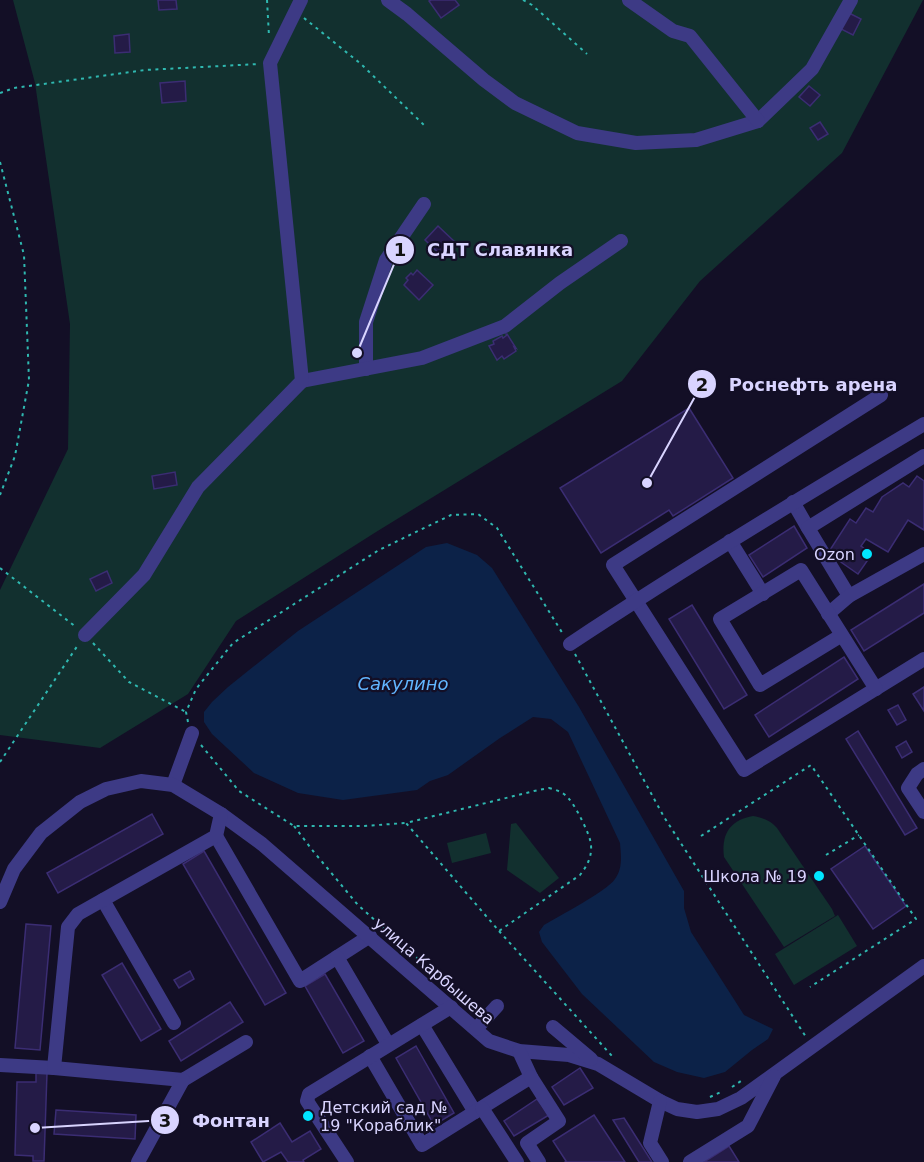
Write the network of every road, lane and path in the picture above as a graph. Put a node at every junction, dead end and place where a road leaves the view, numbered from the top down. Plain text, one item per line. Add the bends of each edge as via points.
1 (267, 0) edge
2 (388, 0) edge
3 (523, 0) edge
4 (629, 0) edge
5 (851, 0) edge
6 (298, 6) edge
7 (269, 42) dead end
8 (587, 54) dead end
9 (270, 63) junction
10 (0, 93) edge
11 (758, 121) junction
12 (425, 126) dead end
13 (0, 162) edge
14 (424, 204) dead end
15 (621, 241) dead end
16 (366, 369) junction
17 (302, 381) junction
18 (881, 395) dead end
19 (924, 424) edge
20 (924, 456) edge
21 (0, 495) edge
22 (793, 502) junction
23 (808, 528) junction
24 (730, 541) junction
25 (924, 554) edge
26 (763, 594) junction
27 (849, 596) junction
28 (635, 601) junction
29 (828, 614) junction
30 (85, 635) joint
31 (842, 635) junction
32 (570, 644) junction
33 (924, 659) edge
34 (876, 689) junction
35 (192, 733) junction
36 (0, 762) edge
37 (924, 769) edge
38 (173, 785) junction
39 (924, 812) edge
40 (221, 814) junction
41 (406, 823) junction
42 (294, 826) junction
43 (859, 835) junction
44 (216, 836) junction
45 (701, 836) dead end
46 (826, 855) dead end
47 (103, 900) junction
48 (0, 902) edge
49 (500, 931) junction
50 (370, 936) junction
51 (337, 957) junction
52 (924, 966) edge
53 (810, 987) dead end
54 (497, 1006) dead end
55 (451, 1007) junction
56 (174, 1023) dead end
57 (481, 1024) junction
58 (422, 1025) junction
59 (554, 1027) dead end
60 (806, 1036) dead end
61 (246, 1042) dead end
62 (388, 1044) junction
63 (519, 1051) junction
64 (370, 1056) junction
65 (601, 1060) junction
66 (0, 1065) edge
67 (54, 1068) junction
68 (775, 1074) junction
69 (748, 1076) dead end
70 (531, 1077) junction
71 (183, 1080) junction
72 (709, 1097) dead end
73 (660, 1101) junction
74 (478, 1110) junction
75 (138, 1162) edge
76 (347, 1162) edge
77 (517, 1162) edge
78 (539, 1162) edge
79 (662, 1162) edge
80 (690, 1162) edge

1 - 7 path
2 - 11 street via 515,103 577,133 636,143 696,140
3 - 8 path
4 - 11 street via 673,31 690,36
5 - 11 street via 812,69
6 - 9 street
6 - 12 path
9 - 10 path via 145,70
9 - 17 street
13 - 21 path via 24,255 29,380 15,456
14 - 16 street via 386,260 366,322
15 - 16 street via 506,326 422,358
16 - 17 street
17 - 30 street via 198,487 144,574
18 - 28 street via 613,565
19 - 22 street
20 - 23 street
22 - 23 street
22 - 24 street
23 - 27 street
24 - 26 street
24 - 28 street
25 - 27 street
26 - 29 street via 801,570
26 - 31 street via 720,619 760,685
27 - 29 street
28 - 32 street
28 - 34 street via 744,770
29 - 31 street
30 - 36 path
31 - 34 street
32 - 35 path via 497,528 478,514 451,515 379,550 233,643 196,689 189,704 186,712
32 - 60 path via 664,817
33 - 34 street
35 - 38 street
35 - 42 path via 239,791
37 - 39 street via 908,788
38 - 40 street, улица Карбышева
38 - 48 street, улица Карбышева via 141,781 106,789 80,802 41,833 14,869
40 - 44 street
40 - 50 street, улица Карбышева
41 - 42 path
41 - 49 path
41 - 49 path via 549,788 569,799 591,837 587,865 580,875
42 - 57 path via 358,905
43 - 45 path via 811,765
43 - 46 path
43 - 53 path via 916,918
44 - 47 street
44 - 51 street via 300,981
47 - 56 street
47 - 67 street via 78,914 68,927
49 - 65 path via 615,1060
50 - 51 street
50 - 55 street, улица Карбышева
51 - 62 street
52 - 68 street, улица Карбышева
54 - 57 street
55 - 57 street, улица Карбышева
55 - 58 street
57 - 63 street, улица Карбышева via 489,1041
58 - 62 street
58 - 74 street
59 - 65 street
61 - 71 street
62 - 64 street
63 - 65 street, улица Карбышева
63 - 70 street
64 - 74 street via 422,1145
64 - 76 street via 309,1094 307,1101
65 - 73 street, улица Карбышева
66 - 67 street
67 - 71 street
68 - 73 street, улица Карбышева via 718,1109 687,1111
68 - 80 street via 748,1126
69 - 72 path
70 - 74 street
70 - 78 street via 559,1121 527,1143
71 - 75 street
73 - 79 street via 650,1143
74 - 77 street

